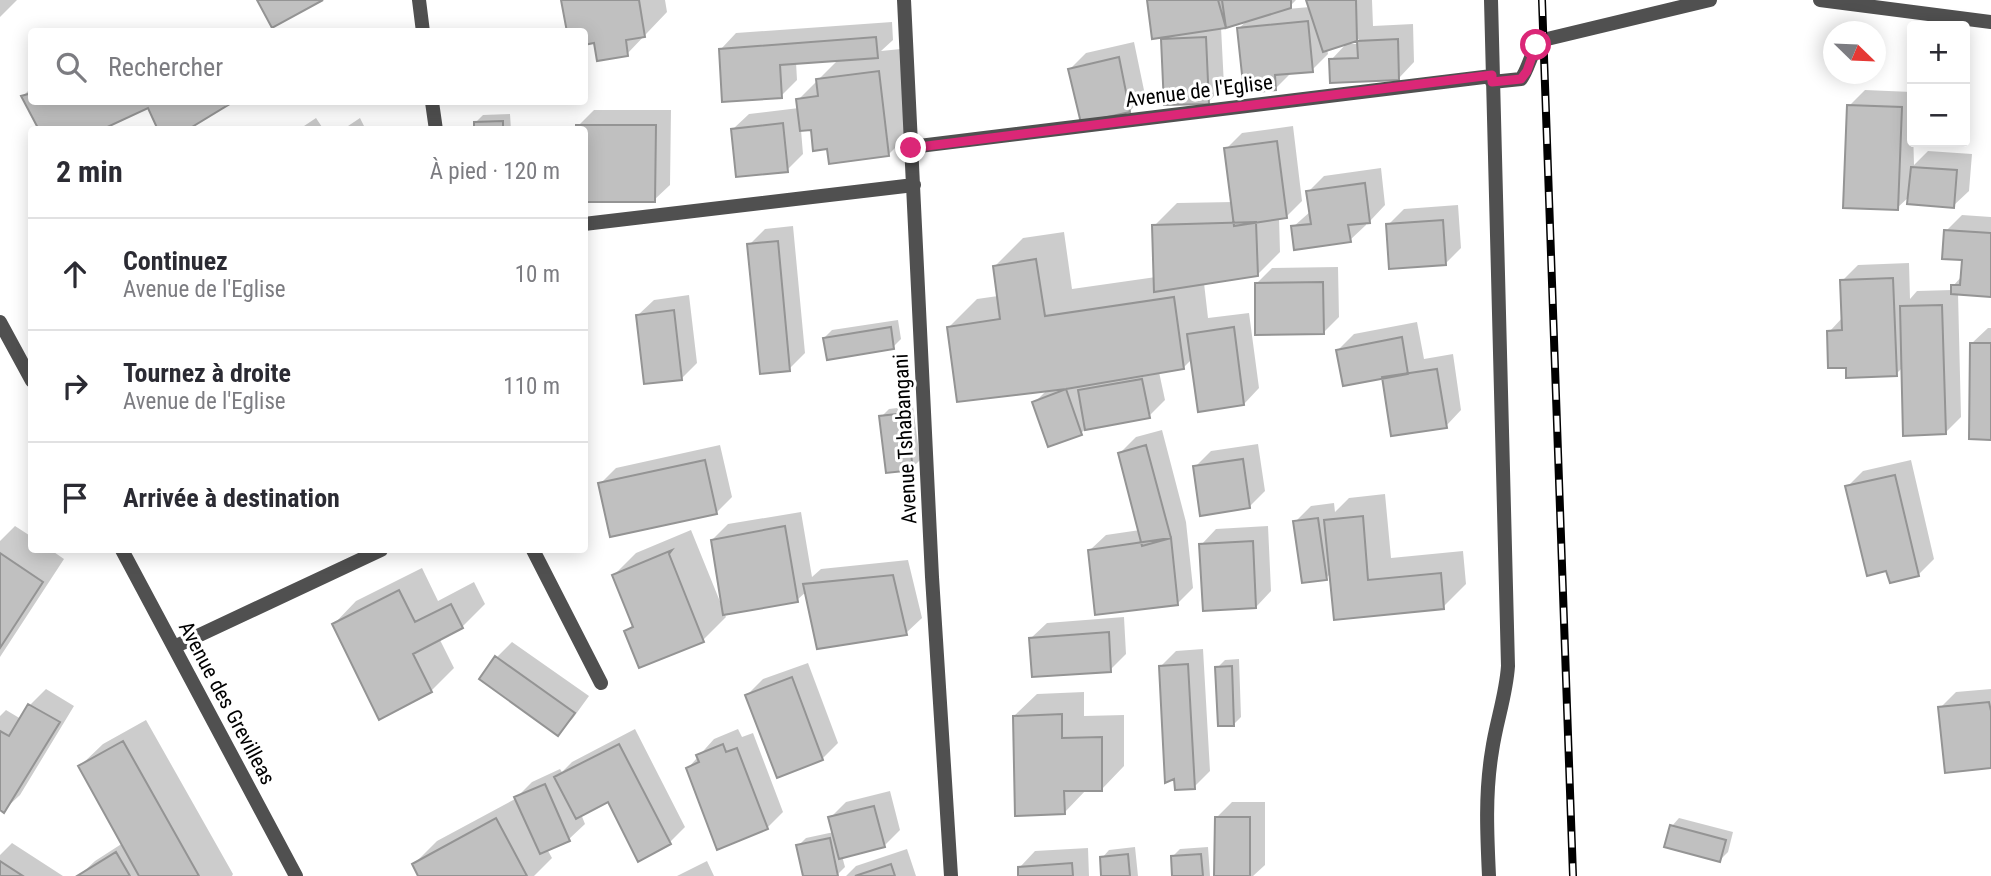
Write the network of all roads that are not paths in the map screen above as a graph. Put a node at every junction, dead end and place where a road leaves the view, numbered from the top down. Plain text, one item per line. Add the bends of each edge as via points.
1 (419, 0) edge
2 (904, 0) edge
3 (1491, 0) edge
4 (1710, 0) edge
5 (1820, 0) edge
6 (1991, 22) edge
7 (423, 28) edge
8 (1492, 79) junction
9 (432, 105) edge
10 (435, 126) edge
11 (911, 148) junction
12 (914, 185) junction
13 (588, 224) edge
14 (0, 322) edge
15 (28, 374) edge
16 (124, 553) edge
17 (374, 553) edge
18 (535, 553) edge
19 (174, 647) junction
20 (601, 683) dead end
21 (296, 876) edge
22 (951, 876) edge
23 (1489, 876) edge

1 - 7 street
2 - 11 street, Avenue Tshabangani
3 - 8 street
4 - 8 street, Avenue de l'Eglise via 1543,40 1536,45 1521,79
5 - 6 street
8 - 11 street, Avenue de l'Eglise
8 - 23 street via 1508,666 1486,796
9 - 10 street
11 - 12 street, Avenue Tshabangani
12 - 13 street
12 - 22 street, Avenue Tshabangani
14 - 15 street
16 - 19 street, Avenue des Grevilleas
17 - 19 street
18 - 20 street
19 - 21 street, Avenue des Grevilleas

